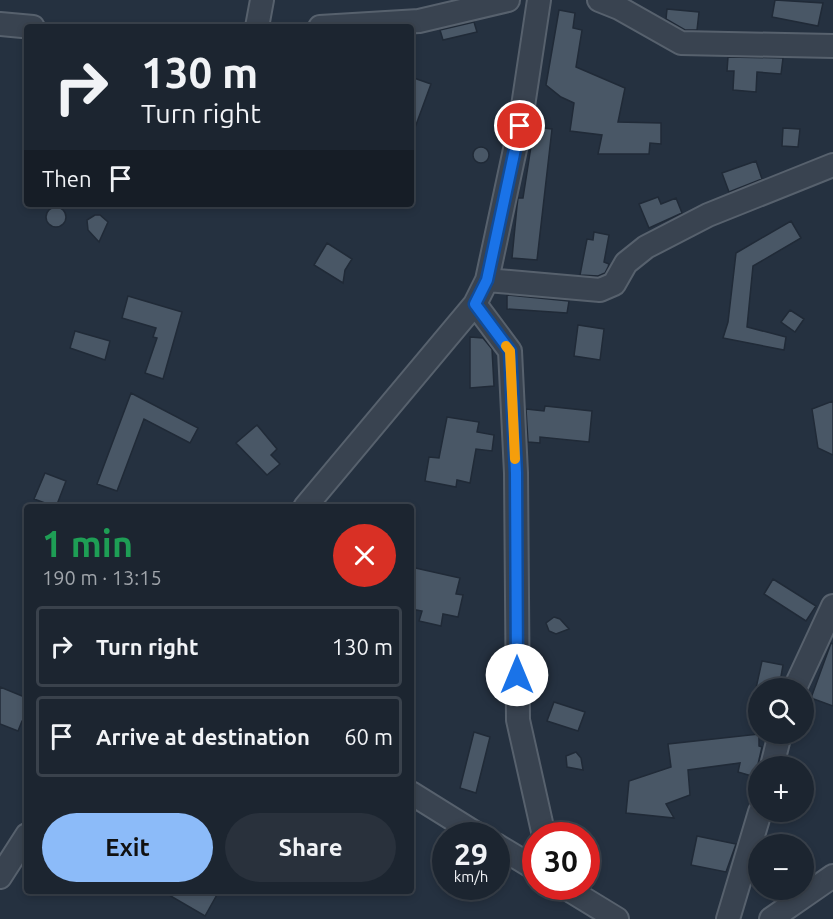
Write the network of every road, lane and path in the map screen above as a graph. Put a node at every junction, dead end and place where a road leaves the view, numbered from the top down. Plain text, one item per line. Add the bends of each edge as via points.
1 (262, 0) edge
2 (508, 0) edge
3 (539, 0) edge
4 (600, 0) edge
5 (0, 24) edge
6 (258, 24) edge
7 (370, 24) edge
8 (24, 26) edge
9 (833, 46) edge
10 (833, 165) edge
11 (487, 280) junction
12 (475, 304) junction
13 (308, 504) edge
14 (833, 606) edge
15 (800, 678) edge
16 (414, 795) edge
17 (458, 822) edge
18 (541, 822) edge
19 (756, 822) edge
20 (24, 840) edge
21 (833, 876) edge
22 (0, 877) edge
23 (586, 900) edge
24 (617, 919) edge
25 (728, 919) edge
26 (771, 919) edge

1 - 6 street
2 - 7 street via 419,21
3 - 11 street via 520,126
4 - 9 street via 681,44
5 - 8 street
10 - 11 street via 708,215 646,247 626,263 614,284 600,290
11 - 12 street
12 - 13 street
12 - 18 street via 510,351 516,473 518,720
14 - 15 street
16 - 17 street
19 - 25 street
20 - 22 street
21 - 26 street
23 - 24 street

